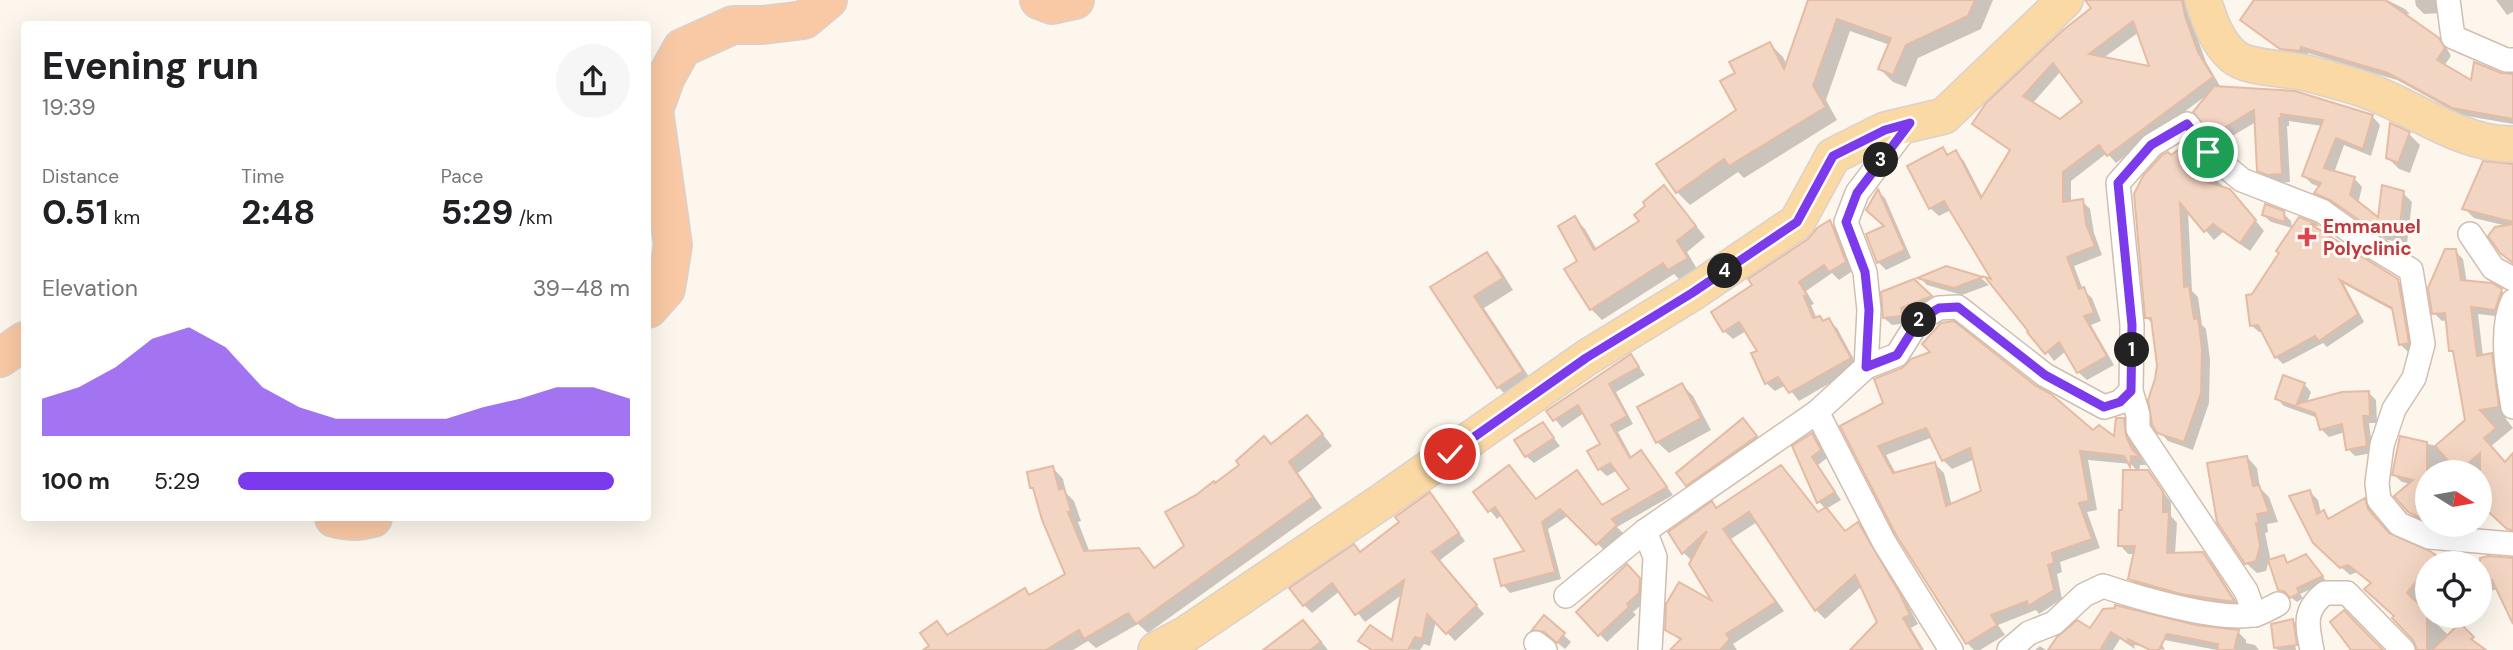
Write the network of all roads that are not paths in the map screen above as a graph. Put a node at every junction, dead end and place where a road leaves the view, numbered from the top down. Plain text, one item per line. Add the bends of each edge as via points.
1 (828, 0) edge
2 (1040, 0) edge
3 (1075, 0) edge
4 (2065, 0) edge
5 (2203, 0) edge
6 (2448, 0) edge
7 (2513, 60) edge
8 (1910, 123) junction
9 (2513, 144) edge
10 (2470, 233) dead end
11 (2513, 279) edge
12 (2513, 301) edge
13 (651, 306) edge
14 (21, 342) edge
15 (0, 358) edge
16 (1866, 367) junction
17 (2131, 391) junction
18 (2513, 407) edge
19 (1817, 412) junction
20 (344, 521) edge
21 (363, 521) edge
22 (1645, 531) junction
23 (2513, 544) edge
24 (1566, 596) dead end
25 (2278, 604) dead end
26 (2255, 615) junction
27 (1156, 650) edge
28 (1650, 650) edge
29 (1951, 650) edge
30 (2009, 650) edge
31 (2312, 650) edge
32 (2403, 650) edge

1 - 13 highway via 804,20 733,25 682,48 654,110 673,245 666,289
2 - 3 highway via 1052,5
4 - 8 main road via 1944,116
5 - 9 main road via 2213,30 2234,58 2362,89 2469,136
6 - 7 street via 2453,37
8 - 16 street via 1857,193 1846,222 1865,272 1869,310
8 - 27 main road via 1833,156 1797,222 1586,358 1324,541
10 - 11 street via 2493,268
12 - 18 street via 2505,364
14 - 15 highway
16 - 17 street via 1897,355 1919,320 1939,308 1958,307 2045,375 2104,407 2120,402
16 - 19 street
17 - 23 street via 2132,325 2118,183 2151,145 2187,124 2208,152 2242,180 2322,211 2411,270 2423,344 2414,378 2394,408 2382,445 2379,500 2399,524 2429,537
17 - 26 street via 2137,429 2246,591
19 - 22 street
19 - 29 street via 1884,542
20 - 21 highway
22 - 24 street
22 - 28 street via 1655,557
25 - 26 street
26 - 30 street via 2222,615 2174,606 2103,586 2084,595 2054,624 2029,633
31 - 32 street via 2306,622 2315,600 2325,593 2347,593

